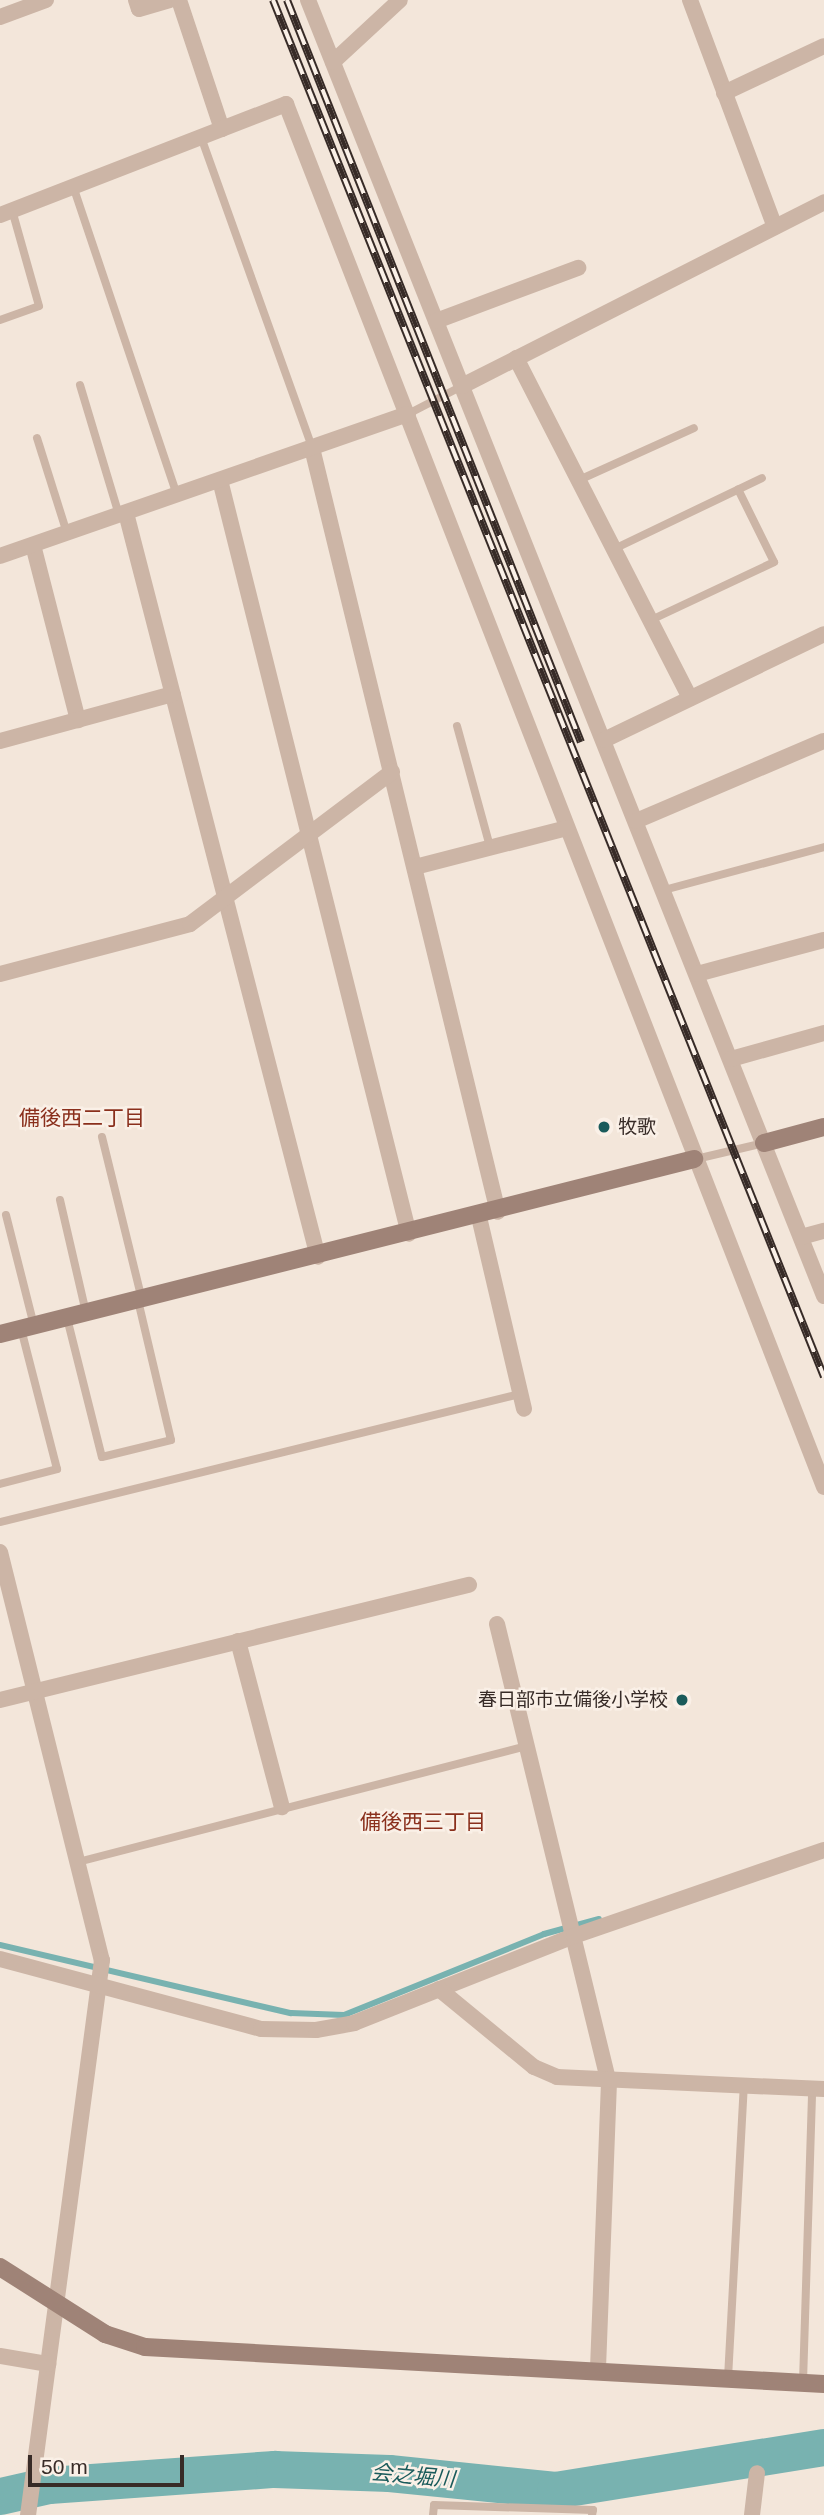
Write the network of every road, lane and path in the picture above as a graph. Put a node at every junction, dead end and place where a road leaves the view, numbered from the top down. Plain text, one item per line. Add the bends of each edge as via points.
1 (46, 0) edge
2 (136, 0) edge
3 (170, 0) edge
4 (179, 0) edge
5 (308, 0) edge
6 (400, 0) edge
7 (691, 0) edge
8 (0, 17) edge
9 (824, 46) edge
10 (333, 62) junction
11 (724, 93) junction
12 (222, 129) junction
13 (201, 137) junction
14 (73, 187) junction
15 (824, 202) edge
16 (6, 212) edge
17 (775, 227) junction
18 (578, 268) dead end
19 (0, 320) edge
20 (436, 321) junction
21 (516, 358) junction
22 (80, 385) dead end
23 (462, 386) junction
24 (408, 414) junction
25 (694, 428) dead end
26 (37, 439) dead end
27 (312, 448) junction
28 (762, 478) dead end
29 (220, 480) junction
30 (579, 480) junction
31 (738, 489) junction
32 (177, 495) junction
33 (122, 514) junction
34 (67, 533) junction
35 (33, 545) junction
36 (614, 549) junction
37 (0, 556) edge
38 (651, 620) junction
39 (822, 639) edge
40 (173, 694) junction
41 (691, 698) junction
42 (78, 720) junction
43 (457, 726) dead end
44 (604, 740) junction
45 (0, 741) edge
46 (824, 741) edge
47 (392, 772) junction
48 (636, 821) junction
49 (567, 828) junction
50 (307, 838) junction
51 (490, 847) junction
52 (824, 847) edge
53 (415, 867) junction
54 (664, 890) junction
55 (226, 901) junction
56 (824, 940) edge
57 (0, 974) edge
58 (697, 974) junction
59 (824, 1033) edge
60 (731, 1059) junction
61 (824, 1127) edge
62 (102, 1137) dead end
63 (764, 1143) junction
64 (694, 1159) junction
65 (60, 1200) dead end
66 (498, 1212) junction
67 (6, 1215) dead end
68 (479, 1217) junction
69 (824, 1231) edge
70 (409, 1234) junction
71 (801, 1237) junction
72 (318, 1257) junction
73 (824, 1296) edge
74 (140, 1300) junction
75 (86, 1313) junction
76 (67, 1318) junction
77 (28, 1327) junction
78 (0, 1334) edge
79 (522, 1401) joint
80 (0, 1484) edge
81 (824, 1487) edge
82 (0, 1522) edge
83 (0, 1552) edge
84 (469, 1585) dead end
85 (498, 1624) dead end
86 (238, 1641) junction
87 (34, 1690) junction
88 (0, 1700) edge
89 (527, 1746) junction
90 (282, 1807) junction
91 (824, 1850) edge
92 (78, 1862) junction
93 (573, 1936) junction
94 (0, 1959) edge
95 (99, 1982) junction
96 (439, 1989) junction
97 (609, 2082) junction
98 (744, 2086) junction
99 (818, 2089) edge
100 (0, 2267) edge
101 (55, 2300) junction
102 (0, 2356) edge
103 (48, 2364) junction
104 (598, 2371) junction
105 (728, 2378) junction
106 (803, 2382) junction
107 (824, 2384) edge
108 (757, 2473) dead end
109 (28, 2515) edge
110 (433, 2515) edge
111 (592, 2515) edge
112 (752, 2515) edge

1 - 8 street
2 - 3 street via 139,9
4 - 12 street
5 - 10 street
6 - 10 street
7 - 11 street
9 - 11 street
10 - 20 street
11 - 17 street
12 - 13 street
12 - 24 street via 286,104
13 - 14 street
13 - 27 lane
14 - 16 street
14 - 32 lane
15 - 17 street
16 - 19 lane via 39,306
17 - 21 street
18 - 20 street
20 - 23 street
21 - 23 street
21 - 30 street
22 - 33 lane
23 - 24 lane
23 - 44 street
24 - 27 street
24 - 49 street
25 - 30 lane
26 - 34 lane
27 - 29 street
27 - 47 street
28 - 31 lane
29 - 32 street
29 - 50 street
30 - 36 street
31 - 36 lane
31 - 38 lane via 774,562
32 - 33 street
33 - 34 street
33 - 40 street
34 - 35 street
35 - 37 street
35 - 42 street
36 - 38 street
38 - 41 street
39 - 41 street
40 - 42 street
40 - 55 street
41 - 44 street
42 - 45 street
43 - 51 lane
44 - 48 street
46 - 48 street
47 - 50 street
47 - 53 street
48 - 54 street
49 - 51 street
49 - 64 street
50 - 55 street
50 - 70 street
51 - 53 street
52 - 54 lane
53 - 66 street
54 - 58 street
55 - 57 street via 160,936
55 - 72 street
56 - 58 street
58 - 60 street
59 - 60 street
60 - 63 street
61 - 63 street
62 - 74 lane
63 - 64 lane
63 - 71 street
64 - 66 street
64 - 81 street
65 - 75 lane
66 - 68 street
67 - 77 lane
68 - 70 street
68 - 79 street
69 - 71 street
70 - 72 street
71 - 73 street
72 - 74 street
74 - 75 street
74 - 76 lane via 171,1440 125,1452 102,1457
75 - 76 street
76 - 77 street
77 - 78 street
77 - 80 lane via 57,1469
79 - 82 lane
83 - 87 street
84 - 86 street
85 - 89 street
86 - 87 street
86 - 90 street
87 - 88 street
87 - 92 street
89 - 90 lane
89 - 93 street
90 - 92 lane
91 - 93 street
92 - 95 street via 102,1960
93 - 96 street
93 - 97 street
94 - 95 street
95 - 96 street via 274,2029 354,2023
95 - 101 street
96 - 97 street via 534,2067
97 - 98 street
97 - 104 street
98 - 99 street
98 - 105 lane
99 - 106 lane
100 - 101 street
101 - 103 street
101 - 104 street via 105,2334 145,2347
102 - 103 street
103 - 109 street
104 - 105 street
105 - 106 street
106 - 107 street
108 - 112 street
110 - 111 lane via 434,2505 593,2510

